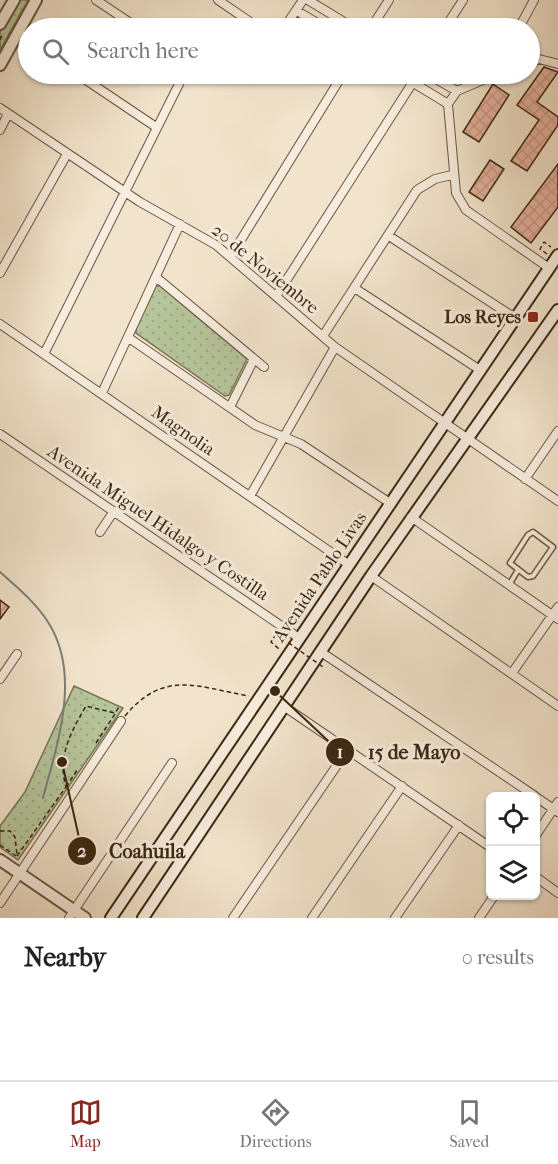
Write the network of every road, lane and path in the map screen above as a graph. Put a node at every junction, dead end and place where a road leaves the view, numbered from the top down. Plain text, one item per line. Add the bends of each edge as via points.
1 (14, 0) edge
2 (36, 0) edge
3 (96, 0) edge
4 (218, 0) edge
5 (306, 0) edge
6 (388, 0) edge
7 (463, 0) edge
8 (534, 0) edge
9 (297, 11) junction
10 (27, 18) edge
11 (123, 18) edge
12 (244, 18) edge
13 (292, 18) edge
14 (309, 18) edge
15 (337, 18) edge
16 (377, 18) edge
17 (451, 18) edge
18 (524, 18) edge
19 (0, 24) edge
20 (18, 35) edge
21 (540, 59) edge
22 (558, 64) edge
23 (0, 65) edge
24 (92, 84) edge
25 (178, 84) edge
26 (337, 84) edge
27 (412, 84) edge
28 (416, 84) edge
29 (444, 84) edge
30 (472, 84) edge
31 (456, 91) junction
32 (448, 104) junction
33 (0, 108) edge
34 (9, 114) junction
35 (156, 127) junction
36 (0, 130) edge
37 (67, 154) junction
38 (452, 175) junction
39 (123, 191) junction
40 (180, 224) junction
41 (389, 236) junction
42 (540, 249) dead end
43 (558, 254) edge
44 (231, 256) junction
45 (549, 268) junction
46 (0, 273) edge
47 (156, 277) junction
48 (356, 289) junction
49 (277, 296) junction
50 (558, 310) edge
51 (515, 318) junction
52 (0, 324) edge
53 (323, 336) junction
54 (129, 338) junction
55 (335, 346) junction
56 (44, 354) junction
57 (254, 359) junction
58 (264, 367) dead end
59 (480, 370) junction
60 (102, 393) junction
61 (230, 407) junction
62 (444, 423) junction
63 (558, 431) edge
64 (0, 434) edge
65 (284, 437) junction
66 (468, 440) junction
67 (525, 479) junction
68 (250, 496) junction
69 (558, 501) edge
70 (390, 503) junction
71 (114, 511) junction
72 (411, 518) junction
73 (100, 532) dead end
74 (348, 564) junction
75 (518, 570) junction
76 (371, 576) junction
77 (509, 585) junction
78 (558, 607) edge
79 (555, 617) edge
80 (299, 638) junction
81 (321, 652) junction
82 (17, 654) dead end
83 (287, 655) junction
84 (323, 667) dead end
85 (3, 670) edge
86 (512, 674) junction
87 (0, 679) edge
88 (258, 698) junction
89 (558, 706) edge
90 (119, 707) dead end
91 (285, 707) junction
92 (115, 713) junction
93 (121, 721) joint
94 (94, 746) dead end
95 (348, 749) junction
96 (82, 763) dead end
97 (172, 763) dead end
98 (402, 786) junction
99 (66, 787) junction
100 (528, 792) edge
101 (540, 800) edge
102 (556, 808) edge
103 (459, 825) junction
104 (540, 830) edge
105 (0, 831) edge
106 (0, 845) edge
107 (489, 846) edge
108 (17, 856) junction
109 (0, 860) edge
110 (20, 874) junction
111 (540, 880) edge
112 (558, 892) edge
113 (491, 900) edge
114 (0, 903) edge
115 (71, 914) edge
116 (85, 918) edge
117 (111, 918) edge
118 (143, 918) edge
119 (232, 918) edge
120 (312, 918) edge
121 (395, 918) edge
122 (479, 918) edge

1 - 19 main road
2 - 10 main road
3 - 11 street
4 - 12 street
5 - 9 street
5 - 15 street
6 - 16 street
7 - 17 street
8 - 18 street
9 - 13 street
9 - 14 street
20 - 23 main road
21 - 22 street
24 - 35 street
25 - 35 street
26 - 44 street
27 - 49 street
28 - 32 street
29 - 31 street
30 - 31 street
31 - 32 street
32 - 38 street
33 - 34 street, 20 de Noviembre
34 - 36 street
34 - 37 street, 20 de Noviembre
35 - 39 street
37 - 39 street, 20 de Noviembre
37 - 46 street
38 - 41 street via 435,179 417,190
38 - 45 street via 466,210
39 - 40 street, 20 de Noviembre
39 - 56 street
40 - 44 street, 20 de Noviembre
40 - 47 street
41 - 48 street
41 - 51 street
42 - 43 path via 544,242
43 - 45 main road, Avenida Pablo Livas
44 - 49 street, 20 de Noviembre
45 - 51 main road, Avenida Pablo Livas
47 - 54 street
47 - 57 street
48 - 53 street
48 - 59 street
49 - 53 street, 20 de Noviembre
50 - 66 main road
51 - 59 main road, Avenida Pablo Livas
52 - 56 street, Magnolia
53 - 55 street, 20 de Noviembre
54 - 60 street
54 - 61 street
55 - 62 street, 20 de Noviembre
55 - 65 street
56 - 60 street, Magnolia
57 - 58 street
57 - 61 street
59 - 62 main road, Avenida Pablo Livas
60 - 68 street, Magnolia
61 - 65 street via 255,425
62 - 66 street, 20 de Noviembre
62 - 70 main road, Avenida Pablo Livas
63 - 67 street
64 - 71 street, Avenida Miguel Hidalgo y Costilla
65 - 68 street
65 - 70 street via 301,444
66 - 67 street, 20 de Noviembre
66 - 72 main road
67 - 69 street, 20 de Noviembre
68 - 74 street, Magnolia
70 - 74 main road, Avenida Pablo Livas
71 - 73 street
71 - 80 street, Avenida Miguel Hidalgo y Costilla
72 - 76 main road
72 - 77 street
74 - 80 main road, Avenida Pablo Livas
75 - 75 lane via 533,576 552,549 550,543 530,533 510,562
75 - 77 lane
76 - 81 main road
76 - 86 street
77 - 79 street
78 - 79 street
79 - 86 street
80 - 83 main road, Avenida Pablo Livas
81 - 91 main road
81 - 100 street
82 - 85 street
83 - 84 path, bridge via 271,642 276,634
83 - 88 main road, Avenida Pablo Livas
85 - 87 street
86 - 89 street
88 - 93 path via 169,685 149,693
88 - 117 main road, Avenida Pablo Livas
90 - 92 path
91 - 95 street
91 - 118 main road
92 - 94 path
92 - 99 path via 86,706 69,736 63,769
93 - 110 street
95 - 98 street
95 - 119 street
96 - 99 path
97 - 115 street
98 - 103 street
98 - 120 street
99 - 108 path
101 - 102 street
102 - 104 street
103 - 107 street
103 - 121 street
105 - 108 path via 10,831 15,837
106 - 108 path
109 - 110 main road
110 - 114 street
110 - 115 main road
111 - 112 street
113 - 122 street
115 - 116 main road

